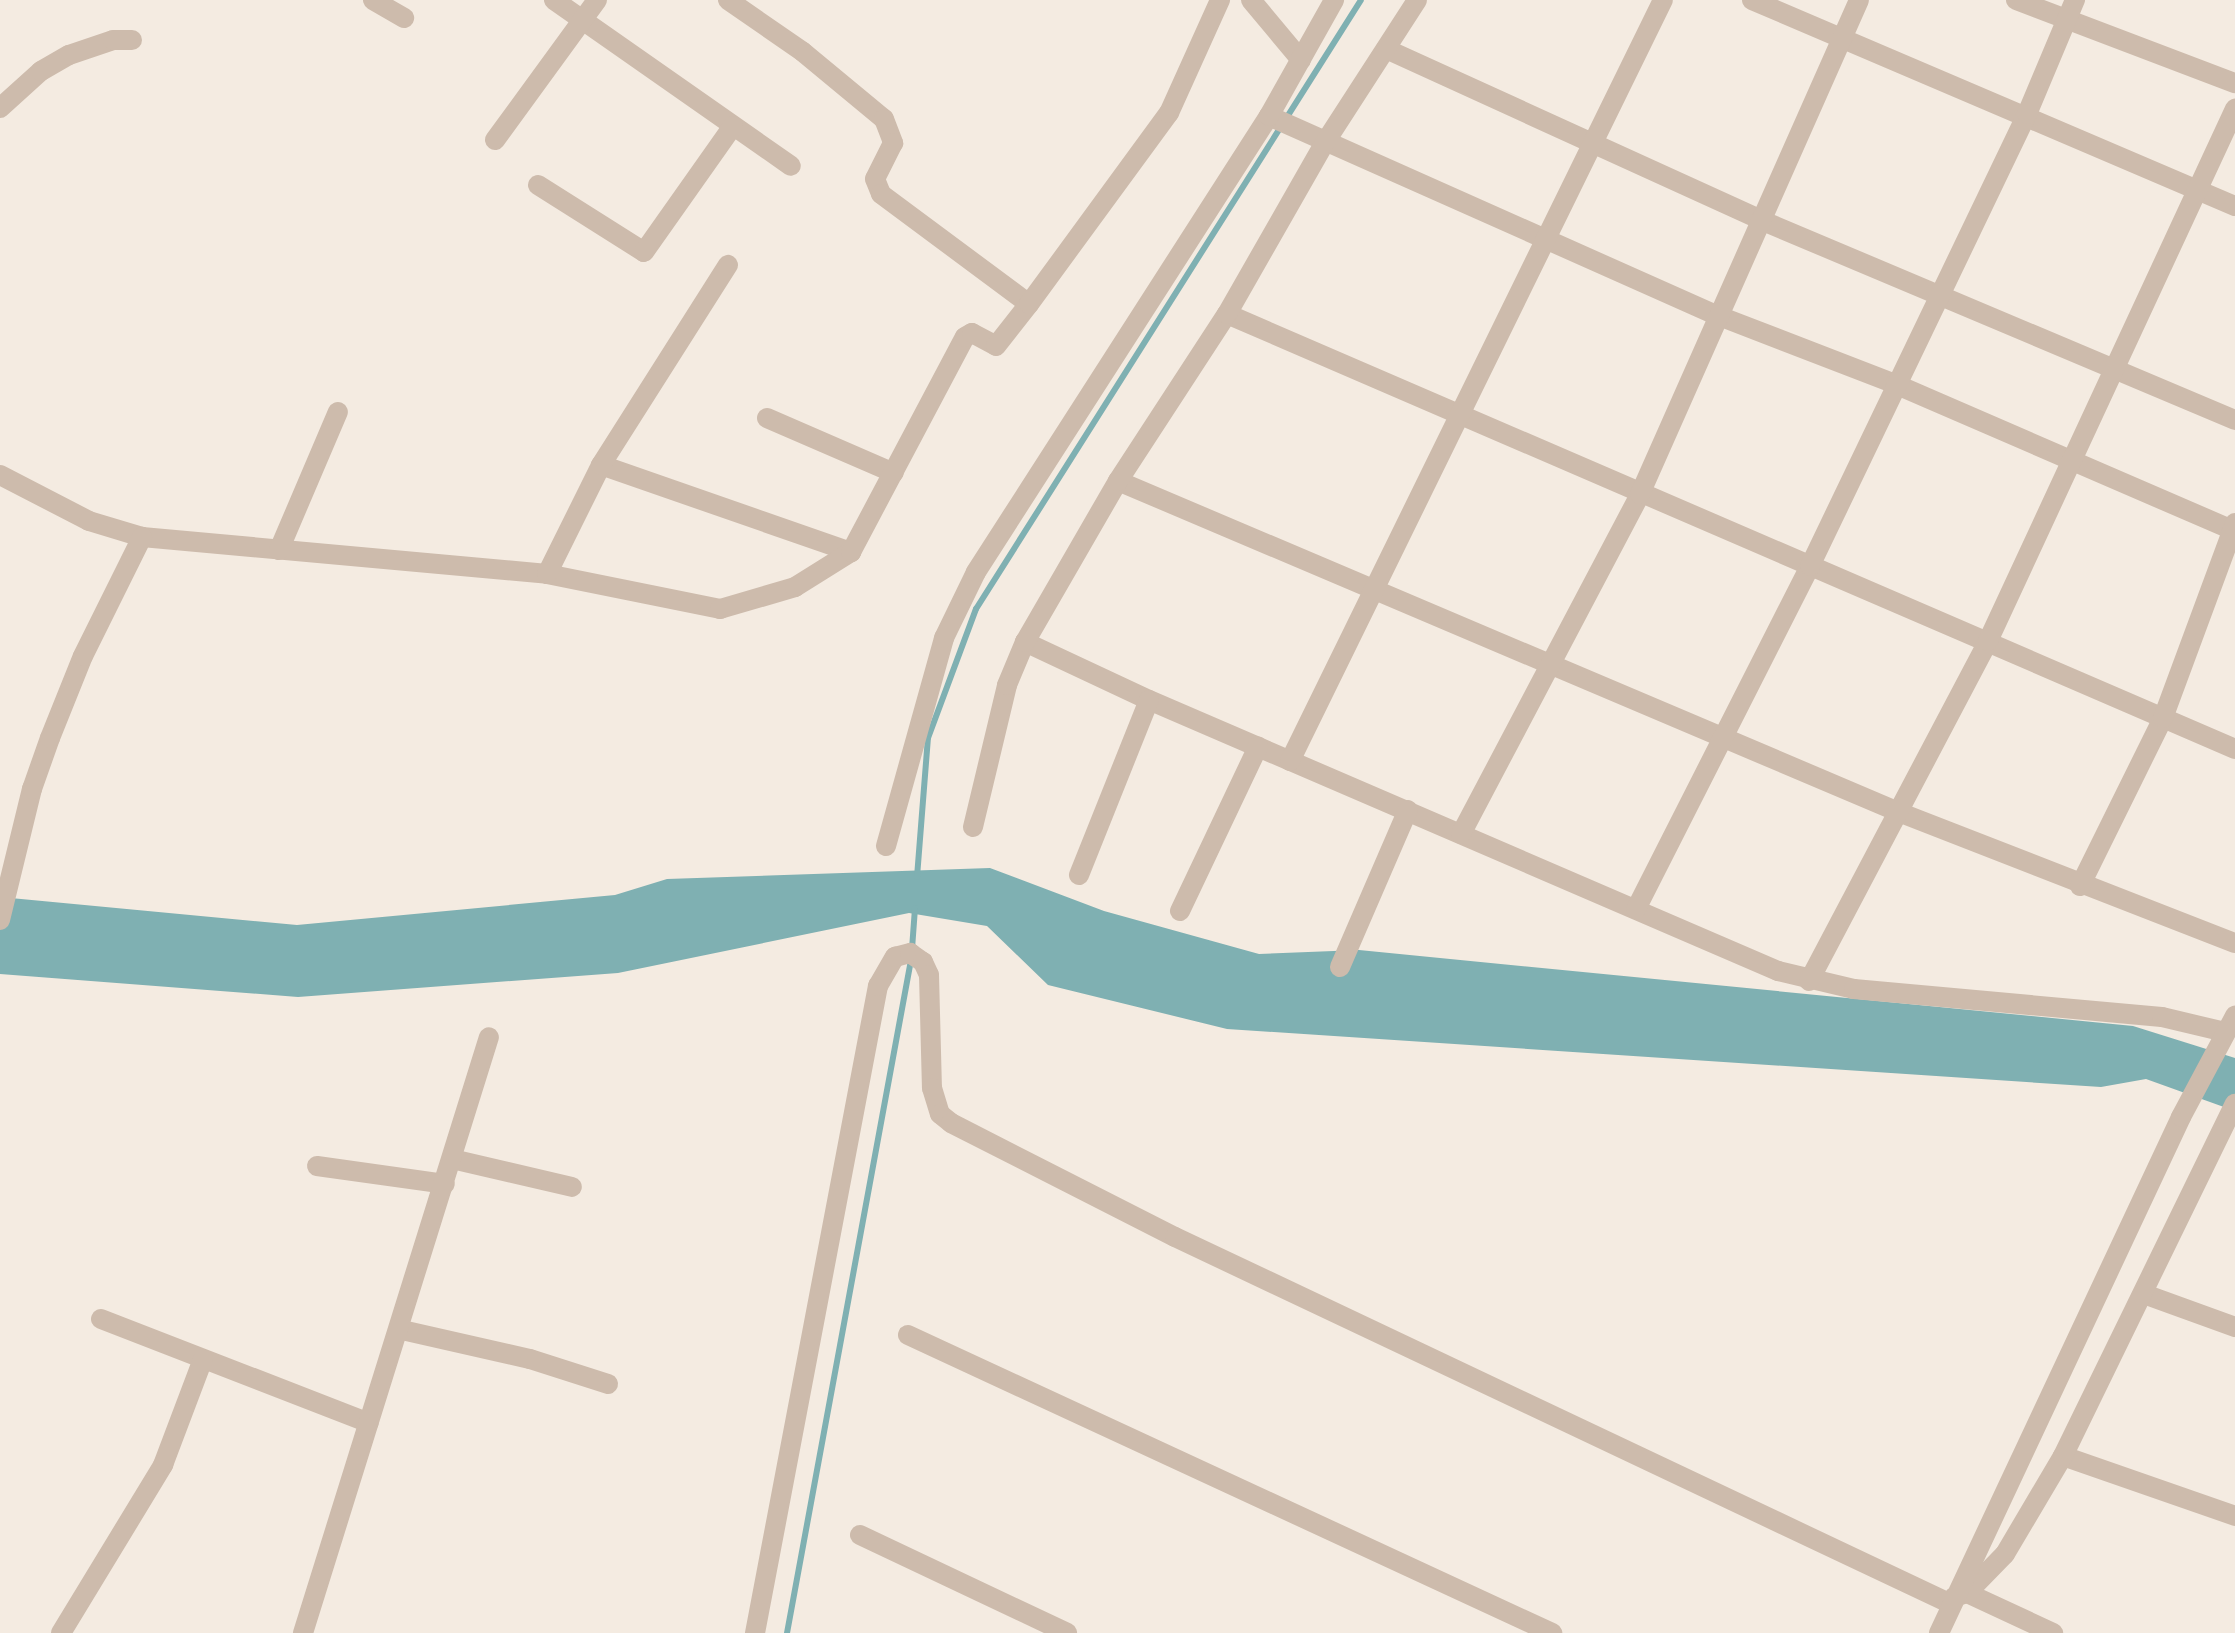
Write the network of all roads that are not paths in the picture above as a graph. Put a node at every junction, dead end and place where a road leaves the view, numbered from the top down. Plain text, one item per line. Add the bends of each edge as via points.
1 (373, 0) edge
2 (554, 0) edge
3 (597, 0) edge
4 (728, 0) edge
5 (1220, 0) edge
6 (1251, 0) edge
7 (1334, 0) edge
8 (1417, 0) edge
9 (1663, 0) edge
10 (1752, 0) edge
11 (1859, 0) edge
12 (2016, 0) edge
13 (2075, 0) edge
14 (404, 18) dead end
15 (582, 20) junction
16 (2064, 21) junction
17 (1842, 37) junction
18 (132, 40) dead end
19 (1386, 49) junction
20 (1301, 60) junction
21 (2235, 83) edge
22 (0, 108) edge
23 (2235, 109) edge
24 (2027, 114) junction
25 (1273, 119) junction
26 (733, 126) junction
27 (495, 140) dead end
28 (1324, 144) junction
29 (1593, 144) junction
30 (791, 166) dead end
31 (538, 185) dead end
32 (2195, 190) junction
33 (2235, 206) edge
34 (1763, 221) junction
35 (1547, 238) junction
36 (728, 265) dead end
37 (1939, 295) junction
38 (1029, 304) junction
39 (1227, 314) junction
40 (1719, 316) junction
41 (2113, 370) junction
42 (1895, 384) junction
43 (338, 412) dead end
44 (1463, 416) junction
45 (767, 418) dead end
46 (2235, 420) edge
47 (2070, 463) junction
48 (601, 465) junction
49 (894, 473) junction
50 (0, 475) edge
51 (1118, 481) junction
52 (1640, 494) junction
53 (2234, 528) edge
54 (142, 537) junction
55 (279, 550) junction
56 (851, 552) junction
57 (1810, 566) junction
58 (547, 574) junction
59 (1376, 589) junction
60 (1988, 641) junction
61 (1025, 642) junction
62 (1551, 662) junction
63 (1149, 700) junction
64 (2163, 718) junction
65 (1724, 735) junction
66 (1258, 747) junction
67 (2235, 749) edge
68 (1290, 761) junction
69 (1408, 810) junction
70 (1901, 813) junction
71 (973, 827) dead end
72 (1461, 834) junction
73 (886, 846) dead end
74 (1079, 875) dead end
75 (2080, 886) junction
76 (1636, 909) junction
77 (1180, 911) dead end
78 (0, 920) edge
79 (2235, 943) edge
80 (1340, 967) dead end
81 (1809, 981) junction
82 (2226, 1030) edge
83 (489, 1037) dead end
84 (2235, 1104) edge
85 (452, 1159) junction
86 (317, 1166) dead end
87 (445, 1184) junction
88 (572, 1187) dead end
89 (2144, 1294) junction
90 (101, 1319) dead end
91 (2235, 1327) edge
92 (402, 1330) junction
93 (908, 1335) dead end
94 (203, 1359) junction
95 (608, 1384) dead end
96 (369, 1423) junction
97 (2063, 1456) junction
98 (2235, 1516) edge
99 (860, 1535) dead end
100 (1957, 1598) junction
101 (2027, 1629) edge
102 (61, 1633) edge
103 (303, 1633) edge
104 (755, 1633) edge
105 (1067, 1633) edge
106 (1552, 1633) edge
107 (1939, 1633) edge
108 (2053, 1633) edge

1 - 14 street
2 - 15 street
3 - 15 street
4 - 38 street via 803,52 884,119 893,143 875,179 881,194
5 - 38 street via 1169,113
6 - 20 street
7 - 20 street
8 - 19 street
9 - 29 street
10 - 17 street
11 - 17 street
12 - 16 street
13 - 16 street
15 - 26 street
15 - 27 street
16 - 21 street
16 - 24 street
17 - 24 street
17 - 34 street
18 - 22 street via 113,40 69,55 41,71
19 - 28 street
19 - 29 street
20 - 25 street
23 - 32 street
24 - 32 street
24 - 37 street
25 - 28 street
25 - 73 street via 1042,463 959,603 924,702
26 - 30 street
26 - 31 street via 644,252
28 - 35 street
28 - 39 street
29 - 34 street
29 - 35 street
32 - 33 street
32 - 41 street
34 - 37 street
34 - 40 street
35 - 40 street
35 - 44 street
36 - 48 street
37 - 41 street
37 - 42 street
38 - 49 street via 996,346 972,333 965,337
39 - 44 street
39 - 51 street
40 - 42 street
40 - 52 street
41 - 46 street
41 - 47 street
42 - 47 street
42 - 57 street
43 - 55 street
44 - 52 street
44 - 59 street
45 - 49 street
47 - 53 street
47 - 60 street
48 - 56 street
48 - 58 street
49 - 56 street
50 - 54 street via 89,521
51 - 59 street
51 - 61 street
52 - 57 street
52 - 62 street
53 - 64 street
54 - 55 street
54 - 78 street via 83,656 50,738
55 - 58 street
56 - 58 street via 795,587 720,609
57 - 60 street
57 - 65 street
59 - 62 street
59 - 68 street
60 - 64 street
60 - 70 street
61 - 63 street
61 - 71 street via 1007,685
62 - 65 street
62 - 72 street
63 - 66 street
63 - 74 street
64 - 67 street
64 - 75 street
65 - 70 street
65 - 76 street
66 - 68 street
66 - 77 street
68 - 69 street
69 - 72 street
69 - 80 street
70 - 75 street
70 - 81 street
72 - 76 street
75 - 79 street
76 - 81 street
81 - 82 street via 1977,1003 2162,1017
82 - 100 street
83 - 85 street
84 - 89 street
85 - 87 street
85 - 88 street
86 - 87 street
87 - 92 street
89 - 91 street
89 - 97 street
90 - 94 street
92 - 95 street via 530,1359
92 - 96 street
93 - 106 street
94 - 96 street
94 - 102 street via 163,1465
96 - 103 street
97 - 98 street
97 - 100 street via 2005,1554
99 - 105 street
100 - 101 street
100 - 104 street via 1175,1237 951,1123 934,1101 932,1002 915,955 886,966 878,986
100 - 107 street
101 - 108 street

